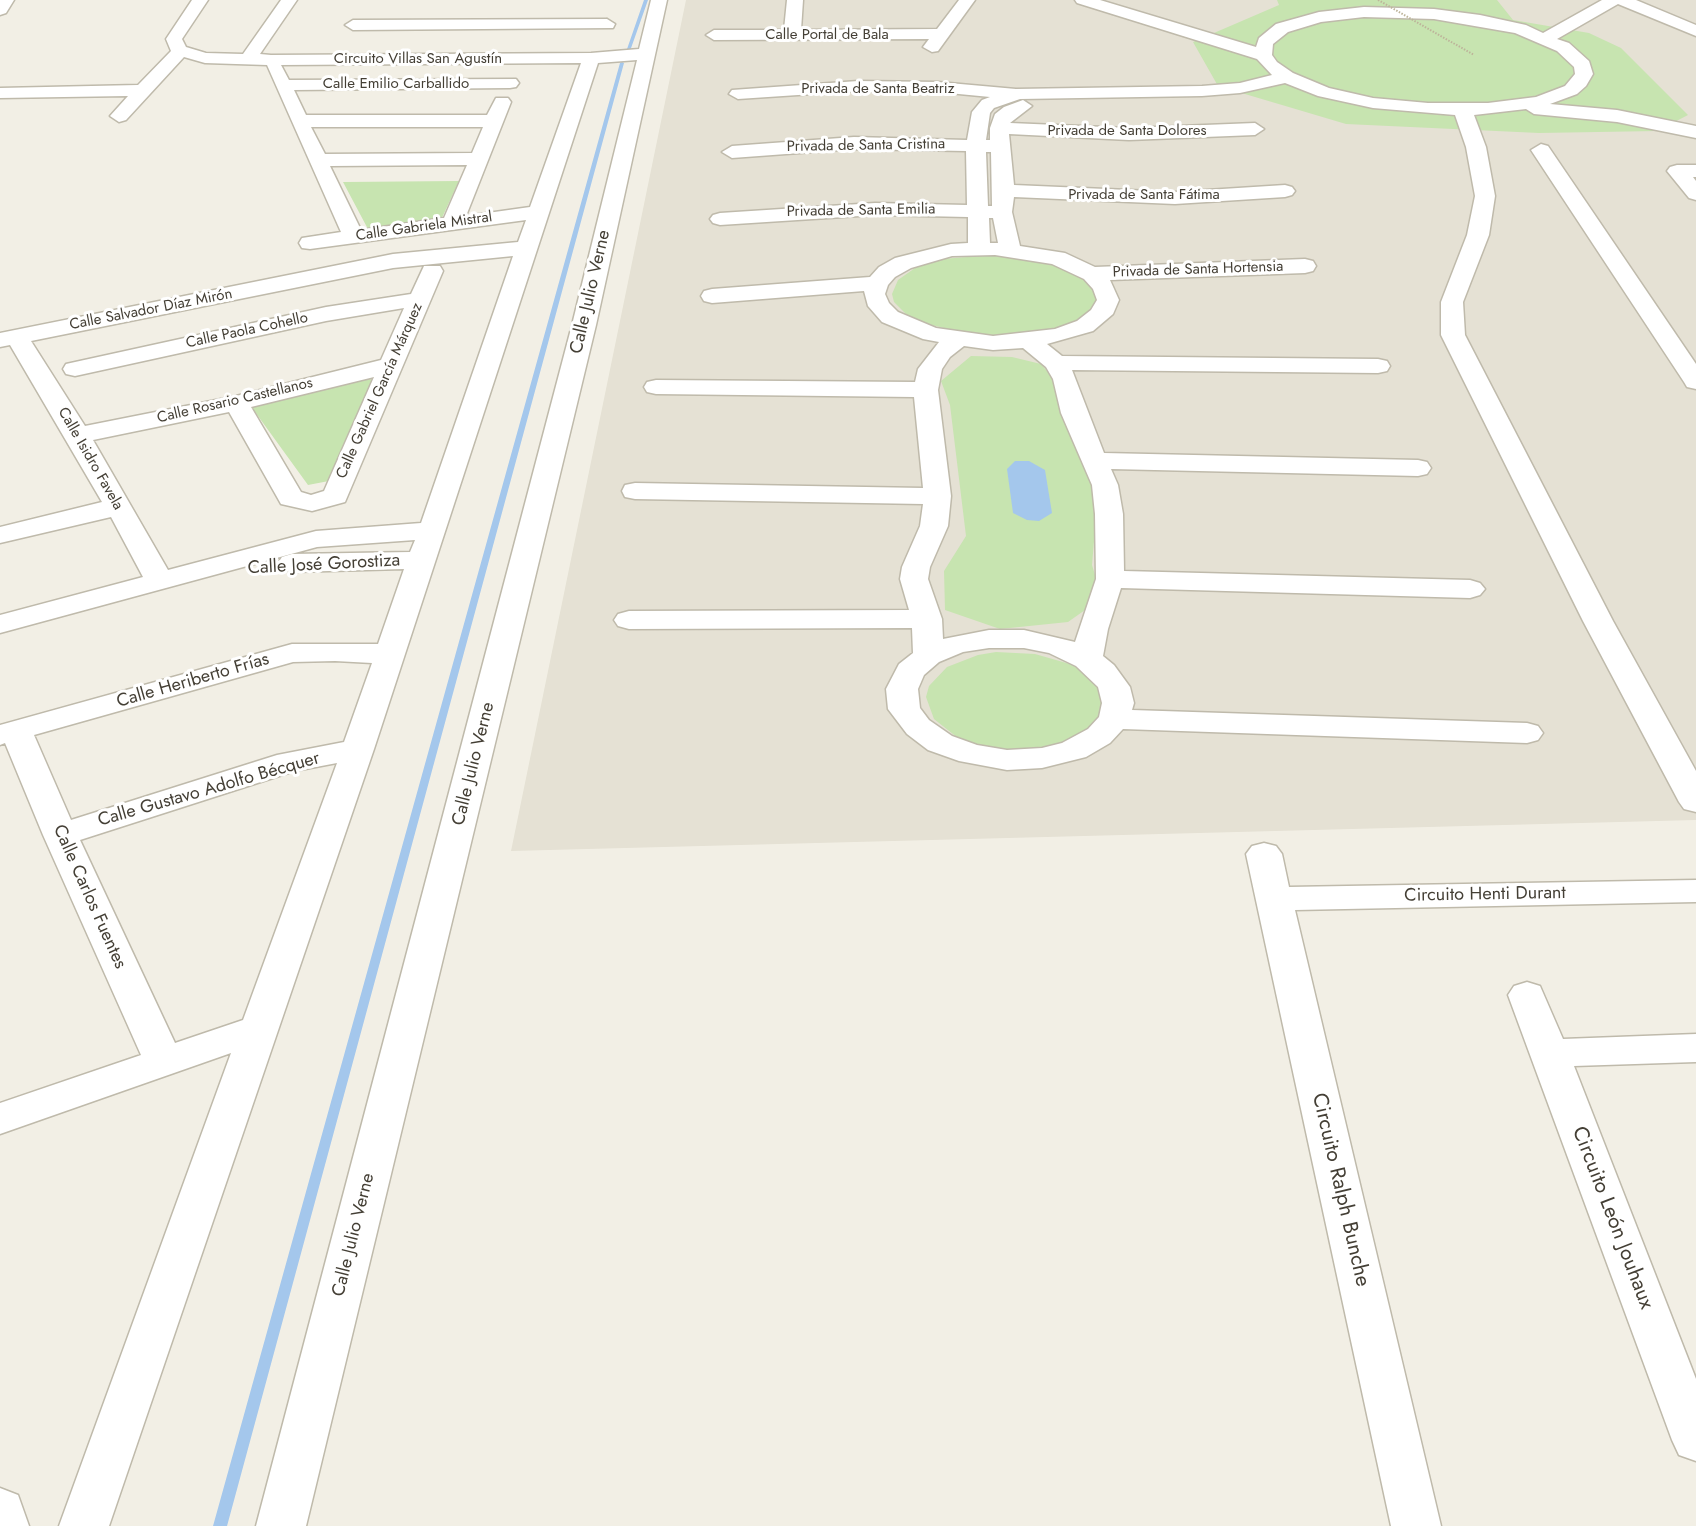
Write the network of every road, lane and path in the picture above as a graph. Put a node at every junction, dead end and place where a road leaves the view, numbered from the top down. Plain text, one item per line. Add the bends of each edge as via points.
1 (6, 0) edge
2 (200, 0) edge
3 (289, 0) edge
4 (659, 0) edge
5 (795, 0) edge
6 (967, 0) edge
7 (1083, 0) edge
8 (1120, 0) edge
9 (1378, 0) edge
10 (1466, 0) edge
11 (1614, 0) edge
12 (1622, 0) edge
13 (1332, 7) edge
14 (401, 8) dead end
15 (567, 8) dead end
16 (0, 10) edge
17 (1480, 20) junction
18 (1540, 20) dead end
19 (561, 24) junction
20 (607, 24) dead end
21 (392, 25) junction
22 (447, 25) junction
23 (500, 25) junction
24 (353, 26) dead end
25 (1520, 29) junction
26 (1696, 31) edge
27 (714, 35) dead end
28 (792, 35) junction
29 (1270, 35) junction
30 (1546, 38) junction
31 (185, 53) junction
32 (644, 54) junction
33 (1263, 55) junction
34 (1474, 55) dead end
35 (431, 58) junction
36 (486, 58) junction
37 (520, 58) junction
38 (591, 58) junction
39 (248, 60) junction
40 (271, 60) junction
41 (978, 71) dead end
42 (1130, 71) dead end
43 (1584, 74) junction
44 (1287, 77) junction
45 (510, 84) junction
46 (283, 85) junction
47 (1304, 85) junction
48 (143, 90) junction
49 (978, 90) junction
50 (1140, 90) junction
51 (0, 93) edge
52 (738, 94) dead end
53 (1018, 94) junction
54 (1517, 106) junction
55 (1463, 110) junction
56 (119, 116) dead end
57 (300, 121) junction
58 (495, 121) junction
59 (1665, 121) junction
60 (1696, 124) edge
61 (1255, 129) dead end
62 (1696, 132) edge
63 (1000, 137) junction
64 (976, 145) junction
65 (1541, 150) dead end
66 (732, 152) dead end
67 (479, 159) junction
68 (318, 160) junction
69 (1696, 171) edge
70 (1004, 190) junction
71 (1285, 191) dead end
72 (1696, 194) edge
73 (976, 210) junction
74 (539, 212) junction
75 (1002, 212) junction
76 (720, 219) dead end
77 (453, 224) junction
78 (354, 237) junction
79 (310, 243) dead end
80 (979, 248) junction
81 (1010, 249) junction
82 (523, 260) junction
83 (1305, 266) dead end
84 (432, 271) junction
85 (1092, 274) junction
86 (302, 280) junction
87 (877, 283) junction
88 (712, 296) dead end
89 (420, 299) junction
90 (8, 338) edge
91 (957, 340) junction
92 (1028, 341) junction
93 (1056, 363) junction
94 (392, 365) junction
95 (1378, 366) dead end
96 (75, 369) dead end
97 (1696, 382) edge
98 (656, 387) dead end
99 (926, 390) junction
100 (236, 403) junction
101 (78, 435) junction
102 (1096, 461) junction
103 (1418, 468) dead end
104 (635, 491) dead end
105 (937, 496) junction
106 (118, 507) junction
107 (0, 535) edge
108 (427, 545) junction
109 (1110, 579) junction
110 (161, 582) junction
111 (1470, 589) dead end
112 (927, 619) junction
113 (629, 620) dead end
114 (0, 624) edge
115 (390, 654) junction
116 (928, 656) junction
117 (1087, 659) junction
118 (1114, 719) junction
119 (8, 732) edge
120 (1527, 733) dead end
121 (358, 749) junction
122 (1696, 802) edge
123 (60, 835) junction
124 (1264, 854) dead end
125 (1696, 891) edge
126 (1274, 899) junction
127 (1527, 995) dead end
128 (258, 1029) junction
129 (1696, 1048) edge
130 (1549, 1053) junction
131 (164, 1062) junction
132 (0, 1119) edge
133 (1696, 1440) edge
134 (0, 1510) edge
135 (4, 1526) edge
136 (84, 1526) edge
137 (281, 1526) edge
138 (1416, 1526) edge

1 - 16 street
2 - 31 street via 174,39 174,44
3 - 39 street
4 - 32 street, Calle Julio Verne
5 - 28 street
6 - 28 street, Calle Portal de Bala via 936,41
7 - 33 street
8 - 29 street via 1227,32
9 - 34 path, bridge
10 - 17 street
11 - 30 street
12 - 26 street
13 - 17 street
13 - 29 street
14 - 21 street
15 - 19 street
17 - 25 street
18 - 25 street
19 - 20 street
19 - 23 street
21 - 22 street
21 - 24 street
22 - 23 street
22 - 35 street
23 - 36 street
25 - 30 street
27 - 28 street, Calle Portal de Bala
29 - 33 street via 1262,48
30 - 43 street via 1576,56
31 - 39 street, Circuito Villas San Agustín
31 - 48 street
32 - 38 street, Circuito Villas San Agustín
32 - 137 street, Calle Julio Verne via 584,325
33 - 44 street
35 - 36 street, Circuito Villas San Agustín
35 - 40 street, Circuito Villas San Agustín
36 - 37 street, Circuito Villas San Agustín
37 - 38 street, Circuito Villas San Agustín
37 - 45 street
38 - 74 street
39 - 40 street, Circuito Villas San Agustín
40 - 46 street
41 - 49 street
42 - 50 street
43 - 54 street via 1580,82 1564,93
43 - 59 street via 1607,91
44 - 47 street
44 - 50 street via 1240,88
45 - 46 street, Calle Emilio Carballido
45 - 58 street
46 - 57 street
47 - 55 street via 1373,103
47 - 63 street via 1228,98 1046,101 1011,111 1002,118
48 - 51 street
48 - 56 street
49 - 52 street, Privada de Santa Beatriz via 858,86
49 - 53 street, Privada de Santa Beatriz
50 - 53 street
53 - 64 street via 988,104 981,112
54 - 55 street
54 - 59 street
55 - 122 street via 1476,147 1485,196 1478,235 1452,302 1453,335 1598,621
57 - 58 street
57 - 68 street
58 - 67 street
59 - 60 street
59 - 62 street
61 - 63 street, Privada de Santa Dolores
63 - 64 street, Privada de Santa Cristina
63 - 70 street
64 - 66 street, Privada de Santa Cristina via 854,143
64 - 73 street
65 - 97 street
67 - 68 street
67 - 77 street
68 - 78 street
69 - 72 street via 1677,171
70 - 71 street, Privada de Santa Fátima via 1164,198
70 - 75 street
73 - 75 street, Privada de Santa Emilia
73 - 76 street, Privada de Santa Emilia via 833,210
73 - 80 street
74 - 77 street, Calle Gabriela Mistral
74 - 82 street
75 - 81 street
77 - 78 street, Calle Gabriela Mistral
78 - 79 street, Calle Gabriela Mistral
80 - 81 street
80 - 87 street via 942,252 903,263
81 - 85 street via 1057,258
82 - 84 street, Calle Salvador Díaz Mirón
82 - 86 street, Calle Salvador Díaz Mirón via 393,261
82 - 108 street
83 - 85 street, Privada de Santa Hortensia
84 - 86 street, Calle Salvador Díaz Mirón
84 - 89 street, Calle Gabriel García Márquez
85 - 92 street via 1104,287 1108,300 1101,314 1085,326
86 - 90 street, Calle Salvador Díaz Mirón
87 - 88 street
87 - 91 street via 874,294 890,317
89 - 94 street, Calle Gabriel García Márquez
89 - 96 street, Calle Paola Cohello via 326,314
90 - 101 street, Calle Isidro Favela
91 - 92 street
91 - 99 street via 930,369
92 - 93 street
93 - 95 street
93 - 102 street
94 - 100 street, Calle Rosario Castellanos
94 - 100 street, Calle Gabriel García Márquez via 335,496 320,502 304,503 291,498
98 - 99 street
99 - 105 street
100 - 101 street, Calle Rosario Castellanos
101 - 106 street, Calle Isidro Favela
102 - 103 street
102 - 109 street via 1105,485 1109,514
104 - 105 street
105 - 112 street via 934,526 915,567 914,579
106 - 107 street
106 - 110 street, Calle Isidro Favela
108 - 110 street, Calle José Gorostiza
108 - 115 street
109 - 111 street
109 - 117 street
110 - 114 street, Calle José Gorostiza
112 - 113 street
112 - 116 street
115 - 119 street, Calle Heriberto Frías via 292,653
115 - 121 street
116 - 117 street via 956,644 1012,639 1058,646
116 - 118 street via 910,671 902,689 904,709 918,728 940,743 971,754 1007,760 1042,758 1074,750 1099,736
117 - 118 street via 1114,687 1118,703
118 - 120 street
119 - 123 street, Calle Carlos Fuentes
121 - 123 street, Calle Gustavo Adolfo Bécquer via 289,762
121 - 128 street
123 - 131 street, Calle Carlos Fuentes
124 - 126 street, Circuito Ralph Bunche
125 - 126 street, Circuito Henti Durant
126 - 138 street, Circuito Ralph Bunche
127 - 130 street, Circuito León Jouhaux
128 - 131 street
128 - 136 street
129 - 130 street
130 - 133 street, Circuito León Jouhaux
131 - 132 street
134 - 135 street

